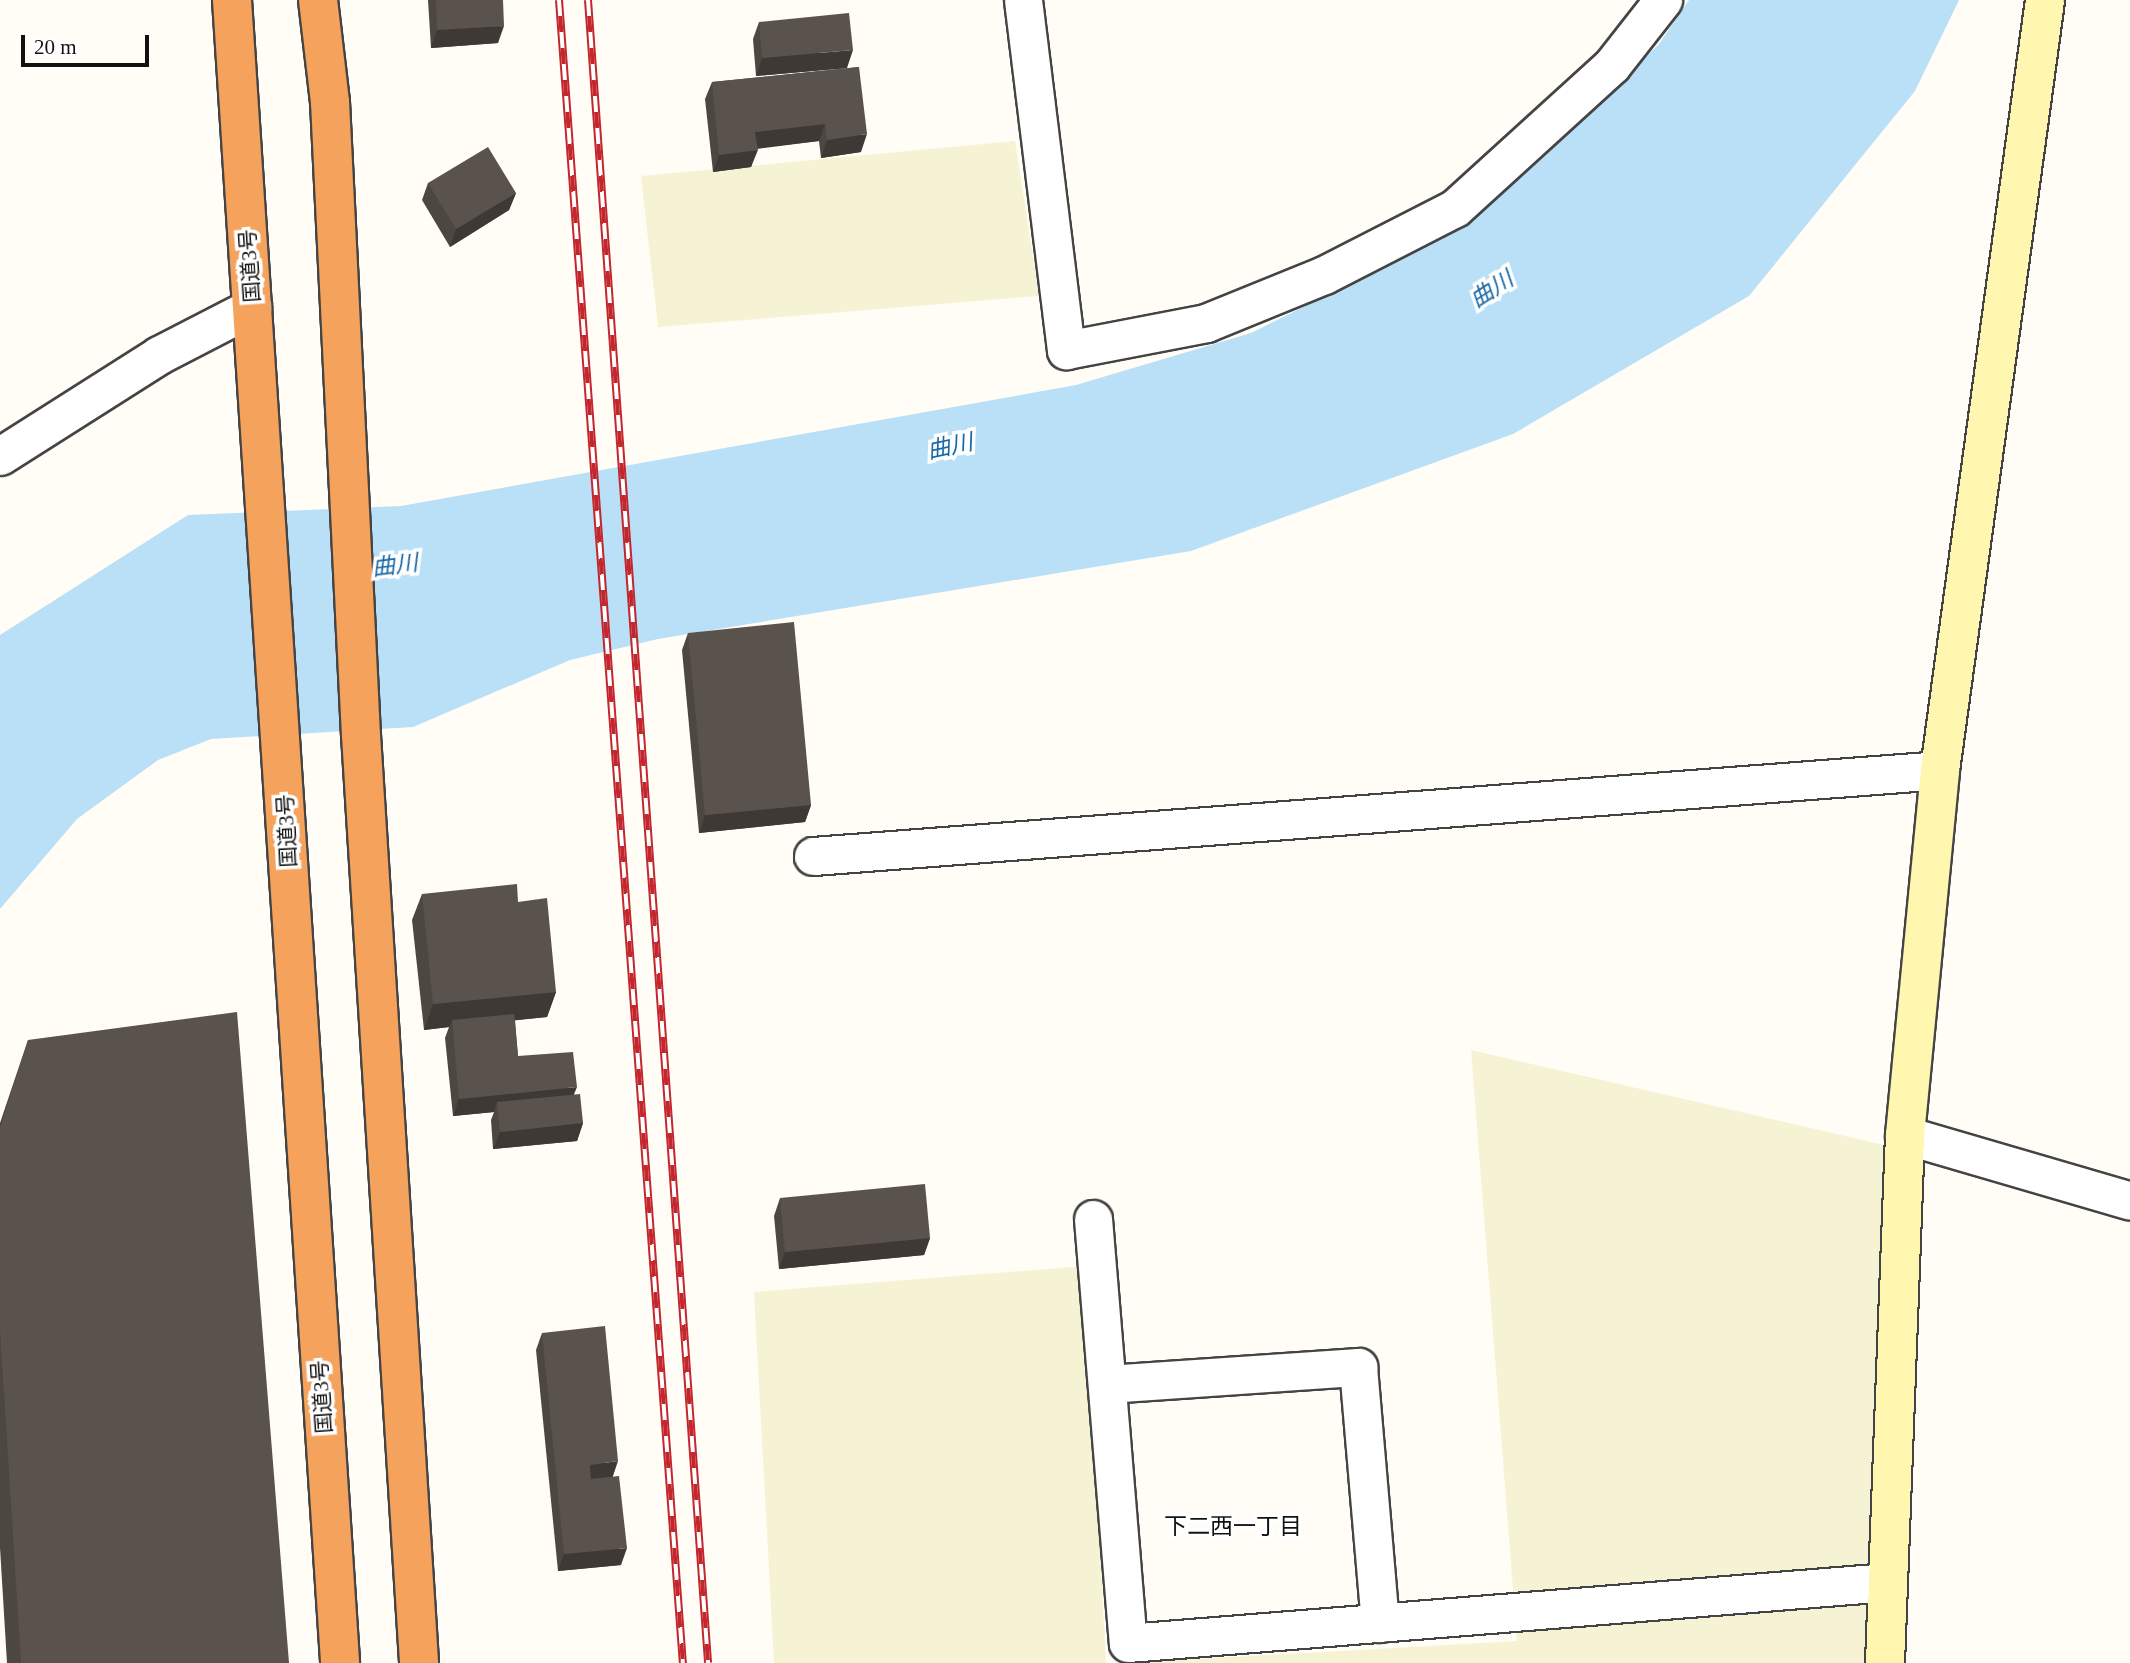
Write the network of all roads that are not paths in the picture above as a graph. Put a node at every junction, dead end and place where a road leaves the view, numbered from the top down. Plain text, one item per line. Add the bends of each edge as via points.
1 (232, 0) edge
2 (318, 0) edge
3 (1023, 0) edge
4 (1663, 0) edge
5 (2045, 0) edge
6 (252, 307) junction
7 (0, 456) edge
8 (1940, 770) junction
9 (813, 856) dead end
10 (1905, 1135) junction
11 (2130, 1201) edge
12 (1093, 1219) dead end
13 (1107, 1384) junction
14 (1887, 1582) junction
15 (1380, 1623) junction
16 (340, 1663) edge
17 (419, 1663) edge
18 (1885, 1663) edge

1 - 6 highway, 国道3号
2 - 17 highway via 330,102 361,735
3 - 4 street via 1066,350 1206,323 1324,275 1455,208 1612,65
5 - 8 street
6 - 7 street via 159,355
6 - 16 highway, 国道3号
8 - 9 street
8 - 10 street
10 - 11 street
10 - 14 street
12 - 13 street
13 - 15 street via 1357,1367
13 - 15 street via 1128,1643
14 - 15 street
14 - 18 street

